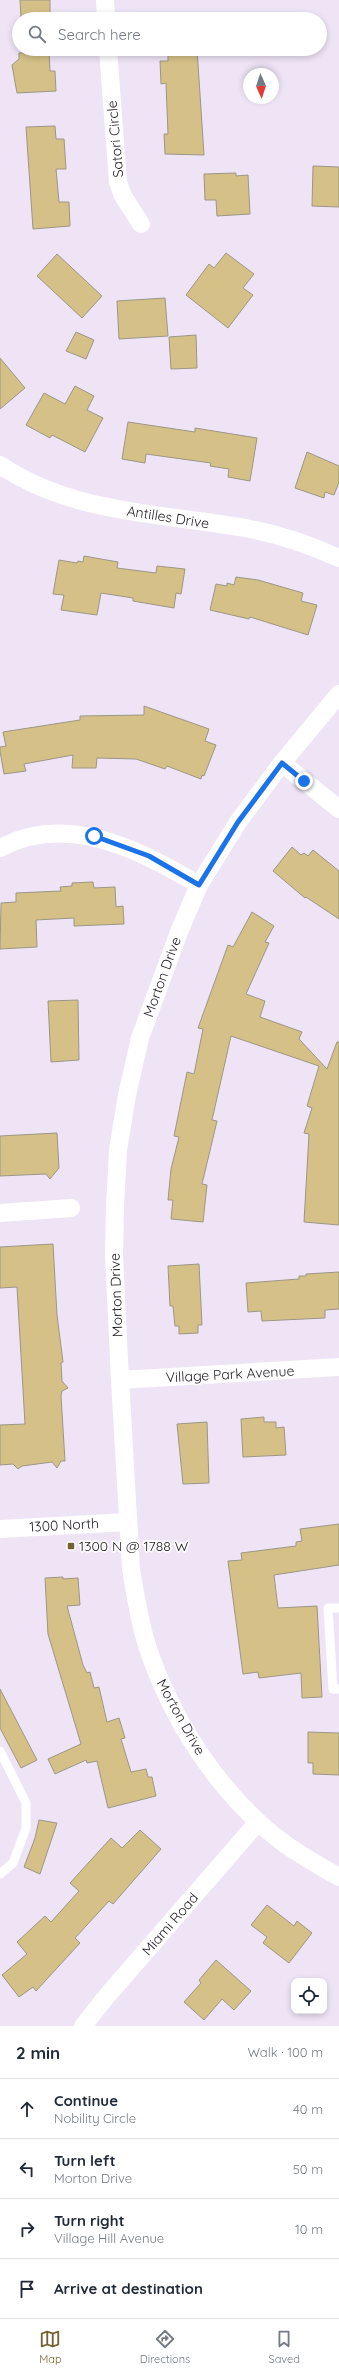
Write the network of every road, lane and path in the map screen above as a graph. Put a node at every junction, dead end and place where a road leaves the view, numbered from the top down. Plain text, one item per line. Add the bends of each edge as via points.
1 (105, 0) edge
2 (106, 12) edge
3 (108, 56) edge
4 (141, 224) dead end
5 (0, 465) edge
6 (339, 558) edge
7 (339, 694) edge
8 (282, 763) junction
9 (339, 809) edge
10 (0, 848) edge
11 (199, 885) junction
12 (71, 1208) dead end
13 (0, 1213) edge
14 (339, 1368) edge
15 (120, 1380) junction
16 (128, 1522) junction
17 (0, 1529) edge
18 (339, 1608) edge
19 (339, 1688) edge
20 (0, 1752) edge
21 (258, 1822) junction
22 (0, 1874) edge
23 (339, 1877) edge
24 (83, 2026) edge

1 - 2 street
3 - 4 street, Satori Circle via 115,167 123,196
5 - 6 street, Antilles Drive via 37,486 98,506 250,529 285,538
7 - 8 street, Morton Drive
8 - 9 street
8 - 11 street, Morton Drive via 238,822
10 - 11 street via 35,836 64,833 94,836 149,856
11 - 15 street, Morton Drive via 140,1038 118,1150 114,1255
12 - 13 street
14 - 15 street, Village Park Avenue
15 - 16 street, Morton Drive
16 - 17 street, 1300 North
16 - 21 street, Morton Drive via 131,1569 139,1616 151,1659 167,1698 208,1765
18 - 19 lane via 328,1608 333,1689
20 - 22 lane via 26,1803 26,1828 13,1863
21 - 23 street, Morton Drive via 285,1844
21 - 24 street, Miami Road

